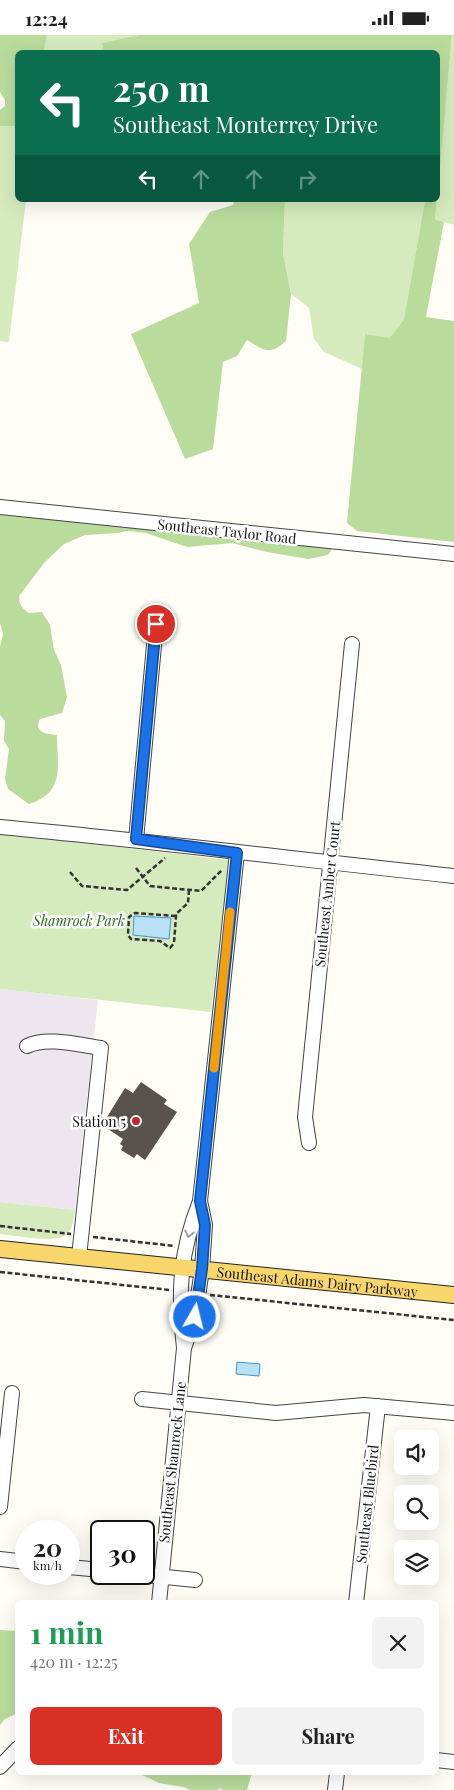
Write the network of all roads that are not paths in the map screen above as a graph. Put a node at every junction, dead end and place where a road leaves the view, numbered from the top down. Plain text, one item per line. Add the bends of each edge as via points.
1 (0, 507) edge
2 (454, 555) edge
3 (156, 624) dead end
4 (352, 644) dead end
5 (0, 827) edge
6 (136, 839) junction
7 (237, 853) junction
8 (330, 863) junction
9 (454, 876) edge
10 (27, 1047) dead end
11 (309, 1143) dead end
12 (200, 1201) junction
13 (0, 1249) edge
14 (79, 1257) junction
15 (181, 1267) junction
16 (202, 1269) junction
17 (454, 1295) edge
18 (184, 1348) junction
19 (12, 1393) dead end
20 (142, 1399) dead end
21 (178, 1403) junction
22 (378, 1406) junction
23 (454, 1413) edge
24 (0, 1507) edge
25 (0, 1559) edge
26 (15, 1561) edge
27 (155, 1575) edge
28 (161, 1576) junction
29 (195, 1580) dead end
30 (159, 1600) edge
31 (356, 1600) edge
32 (15, 1751) edge
33 (439, 1760) edge
34 (454, 1762) edge
35 (0, 1767) edge
36 (337, 1775) edge
37 (335, 1790) edge

1 - 2 street, Southeast Taylor Road
3 - 6 street
4 - 8 street, Southeast Amber Court
5 - 6 street
6 - 7 street
7 - 8 street
7 - 12 street, Southeast Shamrock Lane
8 - 9 street
8 - 11 street, Southeast Amber Court via 305,1117
10 - 14 street via 57,1043 101,1048
12 -> 15 street, Southeast Shamrock Lane via 190,1226
12 - 16 street, Southeast Shamrock Lane via 205,1225
13 - 14 main road, Southeast Adams Dairy Parkway
14 - 15 main road, Southeast Adams Dairy Parkway
15 - 16 main road, Southeast Adams Dairy Parkway
15 - 18 street, Southeast Shamrock Lane via 180,1311
16 - 17 main road, Southeast Adams Dairy Parkway
16 - 18 street, Southeast Shamrock Lane via 195,1317
18 - 21 street, Southeast Shamrock Lane
19 - 24 street
20 - 21 street
21 - 22 street via 276,1413
21 - 28 street, Southeast Shamrock Lane
22 - 23 street
22 - 31 street, Southeast Bluebird
25 - 26 street
27 - 28 street
28 - 29 street
28 - 30 street, Southeast Shamrock Lane
32 - 35 street
33 - 34 street
36 - 37 street

